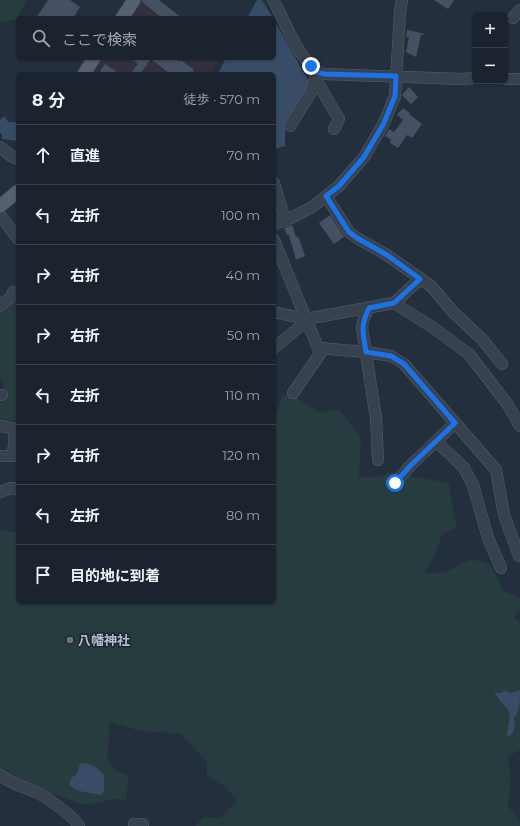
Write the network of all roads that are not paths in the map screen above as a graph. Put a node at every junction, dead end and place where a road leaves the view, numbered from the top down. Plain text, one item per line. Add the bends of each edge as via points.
1 (134, 0) edge
2 (273, 0) edge
3 (402, 0) edge
4 (123, 16) edge
5 (93, 60) edge
6 (85, 72) edge
7 (316, 75) junction
8 (396, 76) junction
9 (472, 78) edge
10 (508, 78) edge
11 (520, 79) edge
12 (290, 126) dead end
13 (334, 129) dead end
14 (0, 147) edge
15 (16, 158) edge
16 (276, 190) edge
17 (16, 193) edge
18 (326, 196) junction
19 (0, 206) edge
20 (0, 215) edge
21 (285, 220) junction
22 (276, 223) edge
23 (16, 236) edge
24 (276, 245) edge
25 (420, 279) junction
26 (15, 291) edge
27 (0, 298) edge
28 (394, 303) junction
29 (0, 306) edge
30 (369, 308) junction
31 (276, 312) edge
32 (306, 319) junction
33 (276, 346) edge
34 (324, 348) junction
35 (366, 352) junction
36 (502, 364) dead end
37 (293, 393) dead end
38 (455, 423) junction
39 (0, 426) edge
40 (520, 426) edge
41 (16, 428) edge
42 (436, 441) junction
43 (0, 456) edge
44 (16, 456) edge
45 (378, 460) dead end
46 (395, 483) dead end
47 (16, 489) edge
48 (0, 492) edge
49 (519, 556) dead end
50 (501, 568) dead end
51 (0, 775) edge
52 (79, 826) edge

1 - 4 main road
2 - 7 street via 304,59
3 - 8 street
5 - 6 main road
7 - 8 street
7 - 12 street via 311,92
7 - 13 street via 339,119
8 - 9 street
8 - 18 street via 395,96 384,123 364,157 339,186
10 - 11 street
14 - 15 street
16 - 21 street
17 - 19 main road
18 - 21 street via 312,207
18 - 25 street via 349,232
20 - 23 street
21 - 22 street
24 - 32 street
25 - 28 street
25 - 36 street via 431,286 454,313 482,338
26 - 27 street
26 - 29 street
28 - 30 street
28 - 40 street via 469,354 508,405
30 - 32 street
30 - 35 street via 362,328
31 - 32 street
32 - 33 street
32 - 34 street via 318,348
34 - 35 street
34 - 37 street
35 - 38 street via 391,356 404,364
35 - 45 street via 376,418
38 - 42 street
38 - 49 street via 496,470 504,515
39 - 41 street
41 - 44 street
42 - 46 street
42 - 50 street via 464,468 473,485 488,538
43 - 44 street
47 - 48 street
51 - 52 street via 12,784 40,794 51,801

